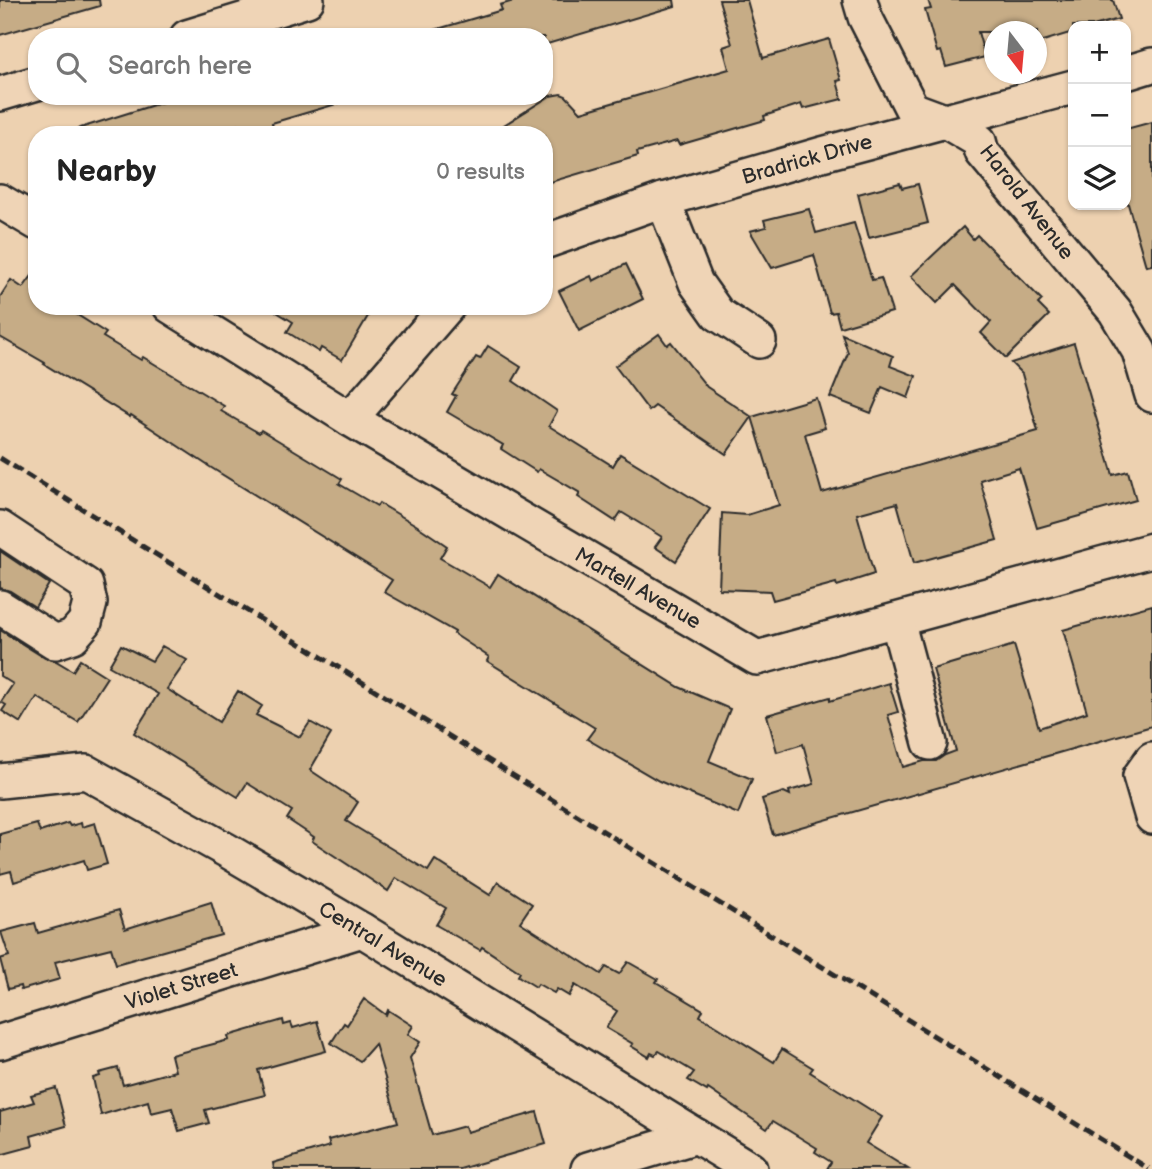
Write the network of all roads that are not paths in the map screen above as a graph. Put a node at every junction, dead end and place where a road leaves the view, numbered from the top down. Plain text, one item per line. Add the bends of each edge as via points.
1 (307, 0) edge
2 (860, 0) edge
3 (216, 28) edge
4 (1152, 65) edge
5 (1131, 71) edge
6 (28, 86) edge
7 (1068, 88) edge
8 (0, 94) edge
9 (947, 121) junction
10 (663, 200) junction
11 (0, 201) edge
12 (28, 218) edge
13 (553, 239) edge
14 (184, 315) edge
15 (440, 315) edge
16 (759, 341) dead end
17 (1152, 394) edge
18 (350, 419) junction
19 (0, 528) edge
20 (1152, 550) edge
21 (0, 607) edge
22 (897, 620) junction
23 (930, 743) dead end
24 (1152, 759) edge
25 (0, 781) edge
26 (1152, 817) edge
27 (362, 930) junction
28 (0, 1042) edge
29 (697, 1136) junction
30 (588, 1169) edge
31 (750, 1169) edge

1 - 3 street
2 - 9 street, Harold Avenue via 912,109
4 - 5 street
6 - 8 street
7 - 9 street, Bradrick Drive
9 - 10 street, Bradrick Drive
9 - 17 street, Harold Avenue via 979,141 982,152 1115,311 1139,351
10 - 13 street, Bradrick Drive
10 - 16 street via 696,283 718,314
11 - 12 street
14 - 18 street, Martell Avenue
15 - 18 street
18 - 22 street, Martell Avenue via 757,658
19 - 21 street via 86,585 90,603 85,622 73,636 55,642
20 - 22 street, Martell Avenue
22 - 23 street
24 - 26 street via 1140,776
25 - 27 street, Central Avenue via 86,772
27 - 28 street, Violet Street
27 - 29 street, Central Avenue
29 - 30 street
29 - 31 street, Central Avenue

